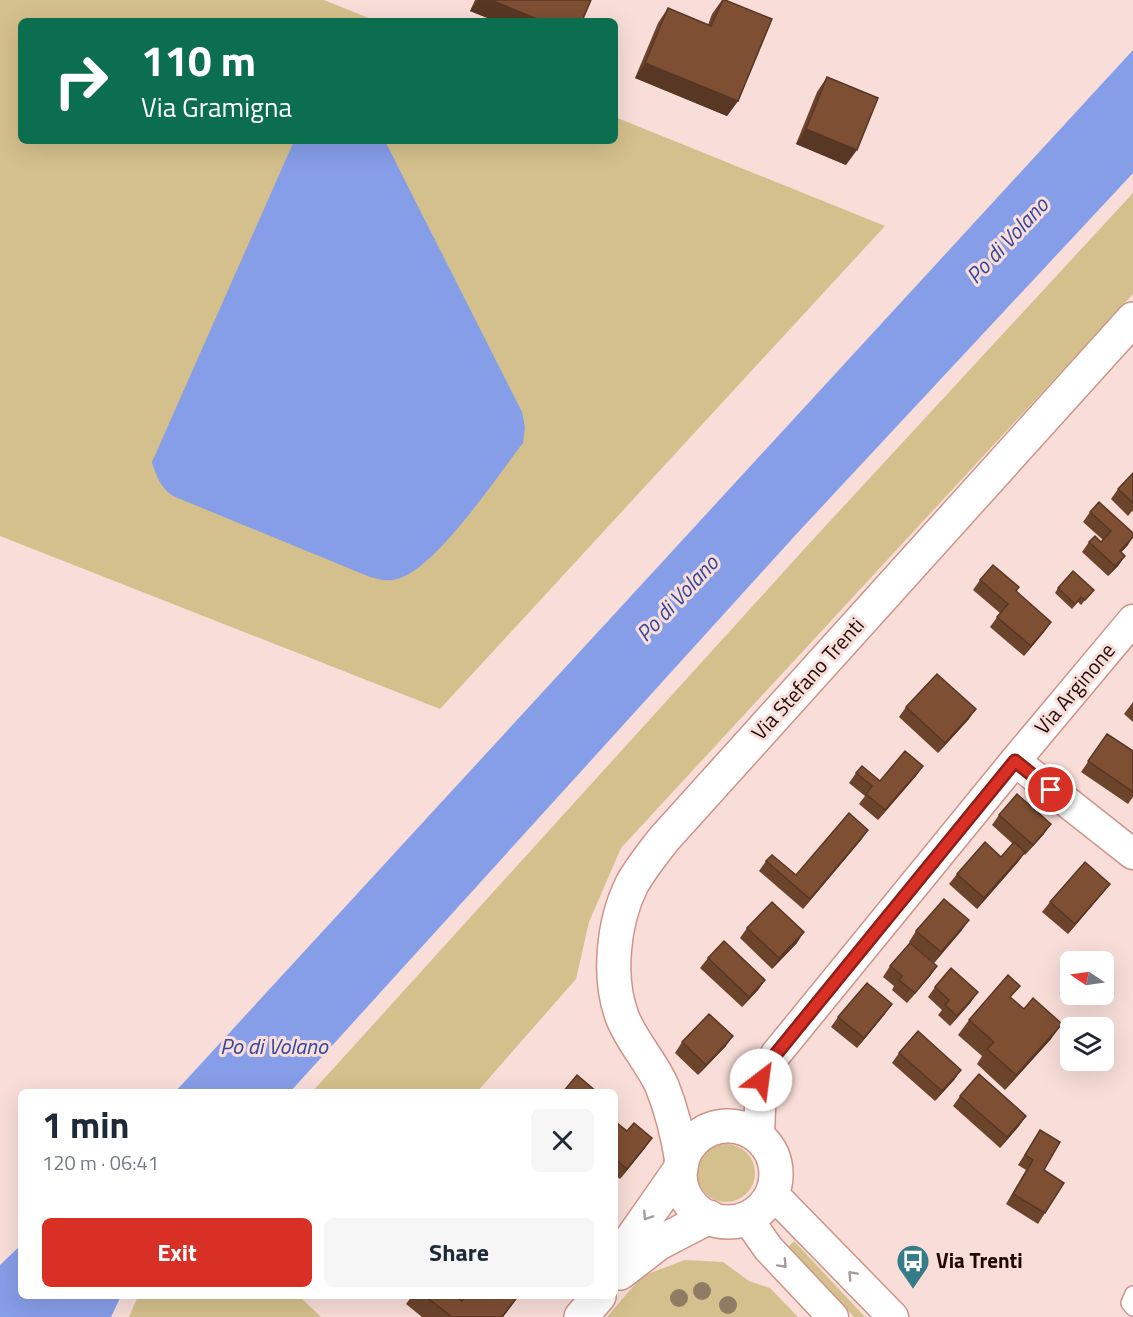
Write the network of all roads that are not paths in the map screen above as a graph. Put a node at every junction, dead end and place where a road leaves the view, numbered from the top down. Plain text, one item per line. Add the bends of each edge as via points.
1 (1133, 319) edge
2 (1133, 620) edge
3 (1015, 761) junction
4 (1133, 854) edge
5 (661, 1085) junction
6 (718, 1127) junction
7 (759, 1137) junction
8 (682, 1165) junction
9 (772, 1192) junction
10 (709, 1217) junction
11 (747, 1218) junction
12 (618, 1265) edge
13 (618, 1276) edge
14 (1133, 1294) edge
15 (597, 1299) edge
16 (1133, 1308) edge
17 (582, 1317) edge
18 (833, 1317) edge
19 (893, 1317) edge

1 - 5 main road, Via Stefano Trenti via 664,839 642,869 624,906 616,939 615,979 623,1018
2 - 3 street, Via Arginone
3 - 4 street
3 - 7 street, Via Arginone via 771,1061 761,1080
5 - 6 main road, Via Stefano Trenti
5 - 8 main road, Via Stefano Trenti via 676,1127
6 - 7 main road, Via Stefano Trenti via 735,1126
6 - 8 main road via 696,1138
7 - 9 main road via 773,1157 776,1180
8 - 10 main road, Via Stefano Trenti via 688,1198
8 -> 12 main road
9 - 11 main road via 762,1207
19 -> 9 street
10 - 11 main road via 724,1221
10 - 13 main road via 659,1243
11 -> 18 street via 768,1248
14 - 16 lane via 1129,1303
15 - 17 main road

